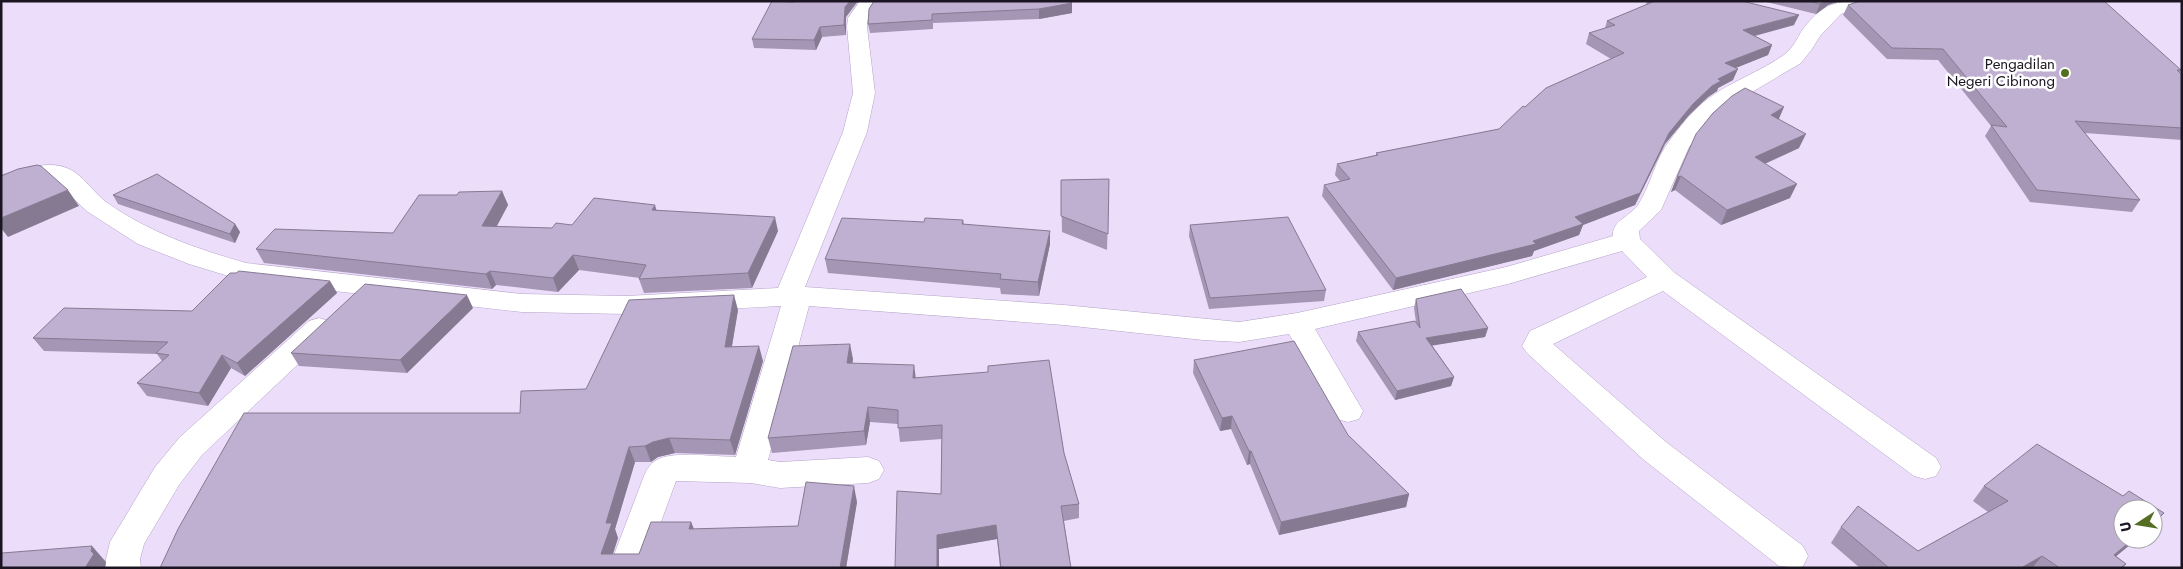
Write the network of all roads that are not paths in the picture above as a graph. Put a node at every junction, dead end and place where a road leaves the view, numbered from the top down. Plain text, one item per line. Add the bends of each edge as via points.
1 (870, 1) edge
2 (1863, 1) edge
3 (1, 182) edge
4 (1627, 241) junction
5 (1665, 279) junction
6 (364, 286) junction
7 (793, 296) junction
8 (1298, 323) junction
9 (1348, 411) dead end
10 (1925, 467) dead end
11 (751, 470) junction
12 (868, 470) dead end
13 (1791, 556) dead end
14 (124, 568) edge
15 (626, 568) edge

1 - 7 street via 857,27 864,93 855,132 821,214
2 - 4 street via 1810,21 1793,58 1717,103 1698,121 1678,145 1648,210 1626,229
3 - 6 street via 48,172 61,174 97,207 147,238 198,258 245,272
4 - 5 street
4 - 8 street via 1508,275
5 - 10 street
5 - 13 street via 1546,335 1537,346 1655,451
6 - 7 street via 522,303 626,305
6 - 14 street via 191,446 167,476 127,542
7 - 8 street via 1064,315 1239,332
7 - 11 street
8 - 9 street
11 - 12 street via 780,475
11 - 15 street via 669,468 660,476

